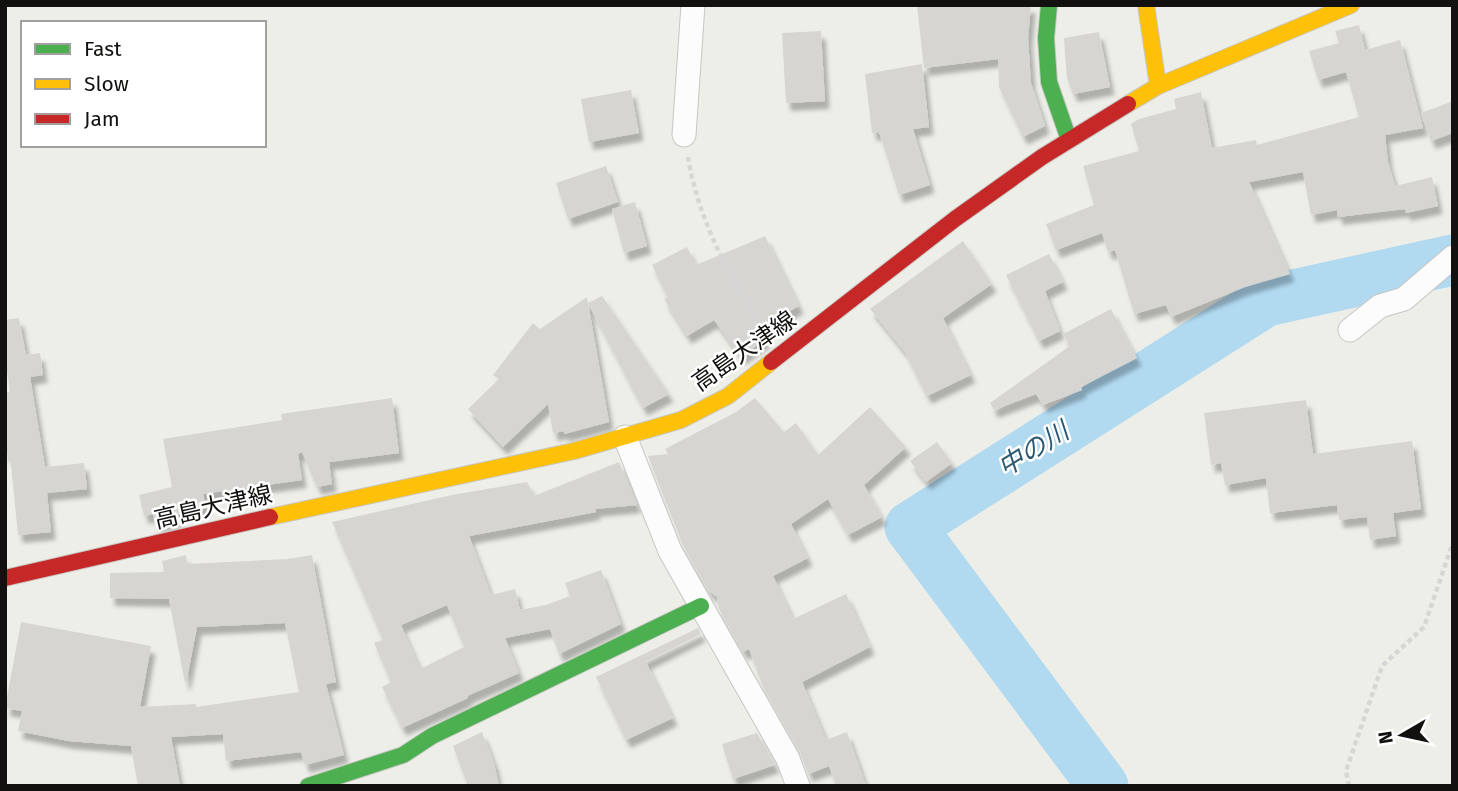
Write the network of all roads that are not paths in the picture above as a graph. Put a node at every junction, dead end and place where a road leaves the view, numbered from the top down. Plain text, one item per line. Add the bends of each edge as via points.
1 (693, 5) edge
2 (1049, 5) edge
3 (1146, 5) edge
4 (1351, 5) edge
5 (1158, 86) junction
6 (684, 135) road end
7 (1069, 141) junction
8 (1453, 257) edge
9 (1350, 330) dead end
10 (625, 437) junction
11 (5, 578) edge
12 (701, 606) junction
13 (308, 786) edge
14 (798, 786) edge

1 - 6 street
2 - 7 main road via 1049,82
3 - 5 main road
4 - 5 main road, 高島大津線
5 - 7 main road, 高島大津線
7 - 10 main road, 高島大津線 via 955,219 728,396 681,420
8 - 9 street via 1404,299 1380,306
10 - 11 main road, 高島大津線
10 - 12 street via 670,551
12 - 13 main road via 432,736 403,755
12 - 14 street via 788,759

